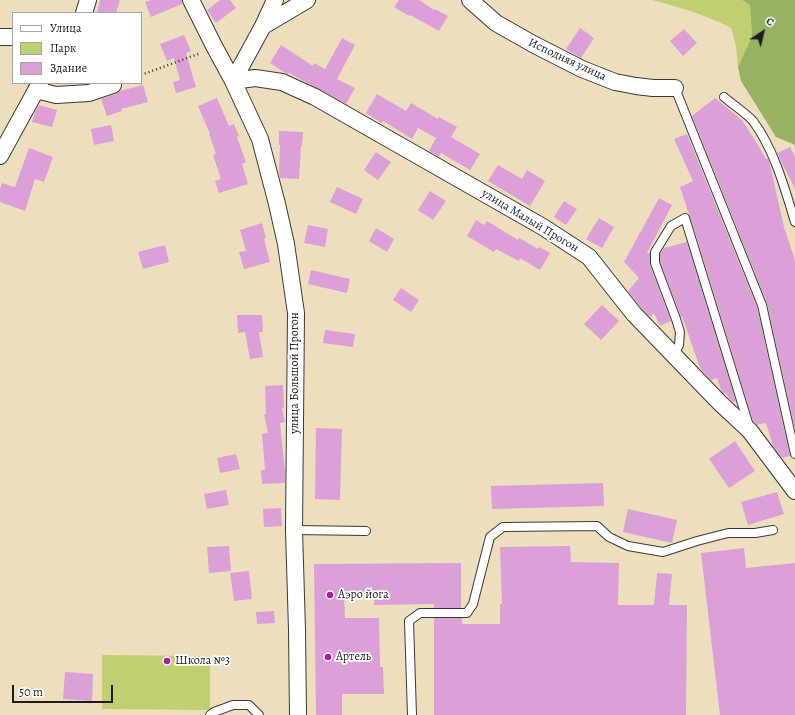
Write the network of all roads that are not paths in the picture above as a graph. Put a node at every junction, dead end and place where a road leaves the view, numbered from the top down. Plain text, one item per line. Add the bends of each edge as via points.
1 (88, 0) edge
2 (191, 0) edge
3 (275, 0) edge
4 (307, 0) edge
5 (470, 0) edge
6 (84, 12) edge
7 (263, 26) junction
8 (0, 37) edge
9 (12, 37) edge
10 (233, 81) junction
11 (113, 85) dead end
12 (38, 86) edge
13 (675, 88) joint
14 (724, 98) dead end
15 (0, 156) edge
16 (791, 197) edge
17 (795, 222) edge
18 (674, 355) junction
19 (750, 431) junction
20 (795, 454) edge
21 (795, 491) edge
22 (294, 530) junction
23 (773, 530) dead end
24 (366, 531) dead end
25 (210, 715) edge
26 (259, 715) edge
27 (298, 715) edge
28 (412, 715) edge

1 - 6 street
2 - 10 street, улица Большой Прогон
3 - 7 street
4 - 7 street
5 - 13 street, Исподняя улица via 496,23 582,69 615,82 653,88
7 - 10 street
8 - 9 street
10 - 18 street, улица Малый Прогон via 255,78 282,82 314,97 543,227 589,258 634,314
10 - 22 street, улица Большой Прогон via 260,139 286,244 296,313
11 - 12 street via 89,93 56,95
12 - 15 street
13 - 20 lane via 762,305
14 - 16 lane via 752,120 770,150
16 - 17 lane
18 - 19 street, улица Малый Прогон
18 - 19 lane via 679,345 680,332 655,262 655,252 671,226 685,218
19 - 21 street, улица Малый Прогон
22 - 24 lane
22 - 27 street, улица Большой Прогон
23 - 28 lane via 728,533 663,552 628,546 609,537 597,526 504,527 490,536 473,604 467,613 420,613 409,621
25 - 26 lane via 233,705 249,706

